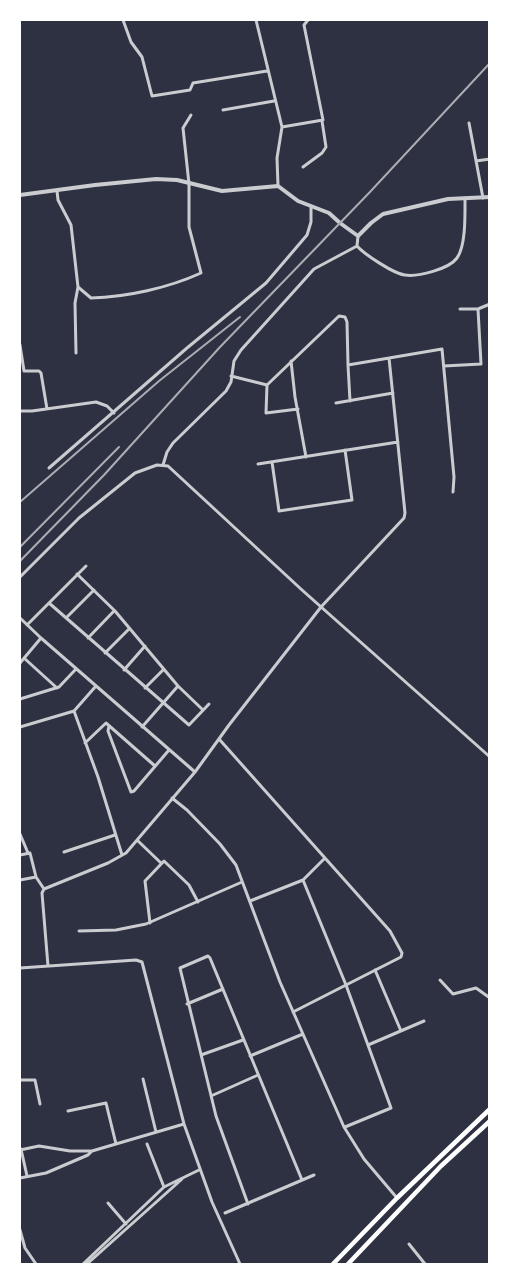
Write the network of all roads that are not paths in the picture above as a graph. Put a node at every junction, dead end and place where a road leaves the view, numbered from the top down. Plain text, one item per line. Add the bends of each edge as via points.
1 (123, 20) edge
2 (256, 20) edge
3 (308, 20) edge
4 (267, 71) junction
5 (275, 101) junction
6 (223, 110) dead end
7 (190, 115) dead end
8 (322, 121) junction
9 (470, 123) dead end
10 (282, 127) junction
11 (489, 159) edge
12 (476, 161) junction
13 (303, 168) dead end
14 (189, 184) junction
15 (278, 186) junction
16 (57, 191) junction
17 (20, 195) edge
18 (489, 197) edge
19 (465, 198) junction
20 (483, 198) junction
21 (311, 207) junction
22 (358, 236) junction
23 (357, 246) junction
24 (78, 287) junction
25 (489, 304) edge
26 (460, 309) dead end
27 (478, 309) junction
28 (20, 345) edge
29 (76, 353) dead end
30 (389, 358) junction
31 (291, 361) junction
32 (348, 365) junction
33 (444, 366) junction
34 (231, 376) junction
35 (267, 385) junction
36 (393, 393) junction
37 (350, 401) junction
38 (336, 403) dead end
39 (47, 409) junction
40 (297, 409) junction
41 (20, 411) edge
42 (114, 413) junction
43 (398, 442) junction
44 (345, 450) junction
45 (306, 457) junction
46 (272, 462) junction
47 (258, 464) dead end
48 (163, 465) junction
49 (49, 468) dead end
50 (453, 492) dead end
51 (86, 566) dead end
52 (77, 574) junction
53 (20, 577) edge
54 (94, 590) junction
55 (49, 603) junction
56 (321, 608) junction
57 (115, 611) junction
58 (20, 618) edge
59 (66, 618) junction
60 (27, 625) junction
61 (130, 628) junction
62 (41, 638) junction
63 (88, 638) junction
64 (145, 646) junction
65 (20, 653) edge
66 (105, 653) junction
67 (24, 657) junction
68 (20, 663) edge
69 (76, 669) junction
70 (164, 669) junction
71 (124, 670) junction
72 (96, 686) junction
73 (178, 686) junction
74 (57, 688) junction
75 (145, 688) junction
76 (20, 699) edge
77 (163, 704) junction
78 (209, 704) dead end
79 (203, 710) junction
80 (74, 711) junction
81 (109, 726) junction
82 (20, 727) edge
83 (142, 727) junction
84 (219, 739) junction
85 (86, 743) junction
86 (169, 750) junction
87 (489, 757) edge
88 (155, 766) junction
89 (195, 772) junction
90 (172, 798) junction
91 (20, 834) edge
92 (115, 835) junction
93 (137, 840) junction
94 (64, 852) dead end
95 (28, 853) junction
96 (20, 855) edge
97 (122, 855) junction
98 (325, 858) junction
99 (161, 863) junction
100 (36, 877) junction
101 (20, 880) edge
102 (303, 880) junction
103 (242, 882) junction
104 (44, 889) junction
105 (250, 901) junction
106 (198, 902) junction
107 (150, 923) junction
108 (79, 932) dead end
109 (48, 966) junction
110 (20, 968) edge
111 (375, 970) junction
112 (440, 980) dead end
113 (346, 985) junction
114 (223, 990) junction
115 (489, 998) edge
116 (188, 1004) junction
117 (293, 1012) junction
118 (424, 1021) dead end
119 (401, 1031) junction
120 (303, 1034) junction
121 (243, 1040) junction
122 (368, 1045) junction
123 (201, 1056) junction
124 (250, 1056) junction
125 (258, 1075) junction
126 (143, 1079) dead end
127 (20, 1080) edge
128 (211, 1096) junction
129 (40, 1104) dead end
130 (489, 1109) edge
131 (68, 1111) dead end
132 (489, 1121) edge
133 (184, 1124) junction
134 (344, 1127) junction
135 (156, 1132) junction
136 (116, 1144) junction
137 (147, 1144) dead end
138 (20, 1150) edge
139 (92, 1151) junction
140 (199, 1170) junction
141 (314, 1175) dead end
142 (27, 1176) junction
143 (186, 1176) junction
144 (20, 1178) edge
145 (302, 1180) junction
146 (164, 1187) junction
147 (397, 1198) junction
148 (108, 1203) dead end
149 (248, 1204) junction
150 (225, 1213) dead end
151 (126, 1224) junction
152 (20, 1230) edge
153 (409, 1244) dead end
154 (36, 1264) edge
155 (85, 1264) edge
156 (240, 1264) edge
157 (333, 1264) edge
158 (348, 1264) edge
159 (425, 1264) edge

1 - 4 street via 142,57 152,96 190,90 193,83
2 - 4 street
3 - 8 street via 304,25
4 - 5 street
5 - 6 street
5 - 10 street
7 - 14 street via 183,128
8 - 10 street
8 - 13 street via 326,147
9 - 12 street
10 - 15 street
11 - 12 street
12 - 20 street
14 - 15 street via 222,191
14 - 16 street via 156,179
14 - 24 street via 189,227 201,273 109,298 91,298
15 - 21 street
16 - 17 street
16 - 24 street via 71,225
18 - 20 street
19 - 20 street
19 - 22 street via 383,214
19 - 23 street via 462,247 458,258 444,268 404,275
21 - 22 street via 329,213
21 - 42 street via 307,235 266,283
22 - 23 street
23 - 34 street via 314,269 241,350
24 - 29 street
25 - 27 street
26 - 27 street
27 - 33 street via 481,364
28 - 39 street via 24,371 41,373
30 - 32 street
30 - 33 street via 441,349
30 - 36 street
31 - 32 street via 339,316 347,322
31 - 35 street
31 - 40 street
32 - 37 street
33 - 50 street
34 - 35 street
34 - 48 street via 226,391 173,443
35 - 40 street via 266,413
36 - 37 street
36 - 43 street
37 - 38 street
39 - 41 street
39 - 42 street via 96,402
40 - 45 street
42 - 49 street
43 - 44 street
43 - 56 street via 404,518
44 - 45 street
44 - 46 street via 352,500 279,511
45 - 46 street
46 - 47 street
48 - 53 street via 135,472 79,518
48 - 56 street
51 - 52 street
52 - 54 street
52 - 55 street
54 - 57 street
54 - 59 street
55 - 59 street
55 - 60 street
56 - 84 street
56 - 87 street
57 - 61 street
57 - 63 street
58 - 60 street
59 - 63 street
60 - 62 street
61 - 64 street
61 - 66 street
62 - 67 street
62 - 69 street
63 - 66 street
64 - 70 street
64 - 71 street
65 - 67 street
66 - 71 street
67 - 68 street
67 - 74 street
69 - 72 street
69 - 74 street
70 - 73 street
70 - 75 street
71 - 75 street
72 - 80 street
72 - 83 street
73 - 77 street
73 - 79 street
74 - 76 street
75 - 77 street
77 - 79 street via 189,725
77 - 83 street
78 - 79 street
80 - 82 street
80 - 85 street
81 - 85 street via 104,724
81 - 88 street
81 - 88 street via 131,792
83 - 86 street
84 - 89 street
84 - 98 street
85 - 92 street
86 - 88 street
86 - 89 street
89 - 90 street
90 - 93 street
90 - 103 street via 230,855
91 - 95 street
92 - 94 street
92 - 97 street
93 - 97 street
93 - 99 street
95 - 96 street
95 - 100 street
97 - 104 street
98 - 102 street
98 - 111 street via 390,931 402,953
99 - 106 street via 166,862 189,885
99 - 107 street via 145,881
100 - 101 street
100 - 104 street
102 - 105 street
102 - 113 street
103 - 105 street
103 - 106 street
104 - 109 street
105 - 117 street
106 - 107 street
107 - 108 street
109 - 110 street
109 - 133 street via 142,962
111 - 113 street
111 - 119 street
112 - 115 street via 453,994 476,988
113 - 117 street
113 - 122 street
114 - 116 street
114 - 116 street via 210,957 180,968
114 - 121 street
116 - 123 street
117 - 120 street
118 - 119 street
119 - 122 street
120 - 124 street
120 - 134 street
121 - 123 street
121 - 124 street
122 - 134 street via 391,1108
123 - 128 street
124 - 125 street
125 - 128 street
125 - 145 street
126 - 135 street
127 - 129 street via 35,1080
128 - 149 street
130 - 147 main road
131 - 136 street via 106,1103
132 - 158 main road
133 - 135 street
133 - 140 street
134 - 147 street via 364,1159
135 - 136 street
136 - 139 street
137 - 146 street
138 - 139 street via 39,1146
138 - 142 street
139 - 142 street via 46,1173
140 - 143 street
140 - 156 street
141 - 145 street
142 - 144 street
143 - 146 street
143 - 155 street
145 - 149 street
146 - 151 street
147 - 157 main road
148 - 151 street
149 - 150 street
151 - 155 street
152 - 154 street via 25,1248
153 - 159 street

